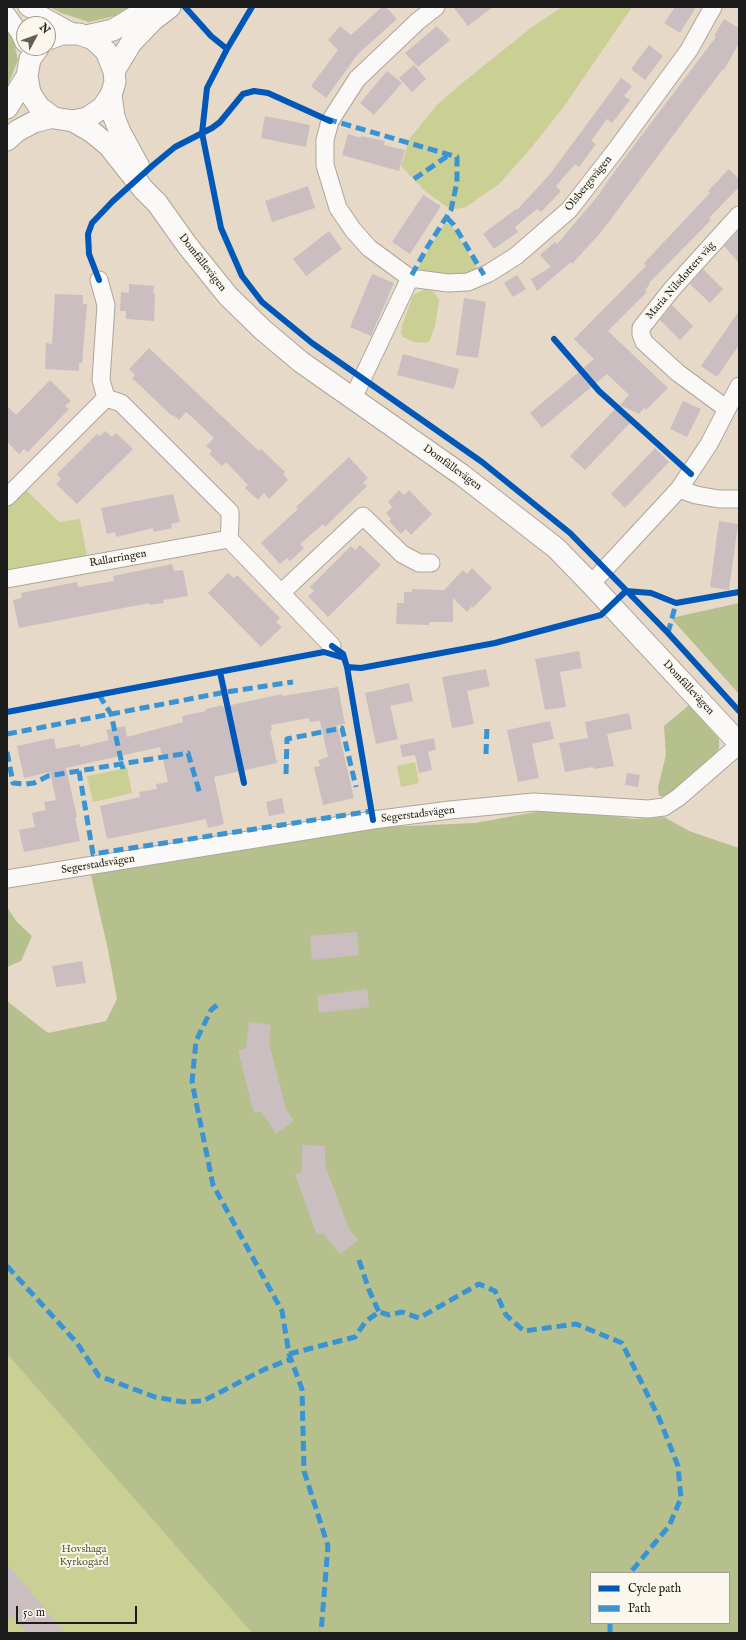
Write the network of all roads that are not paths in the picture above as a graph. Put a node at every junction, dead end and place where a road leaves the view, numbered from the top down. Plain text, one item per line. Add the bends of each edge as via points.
1 (28, 7) edge
2 (151, 7) edge
3 (170, 7) edge
4 (436, 7) edge
5 (713, 7) edge
6 (7, 15) edge
7 (16, 28) edge
8 (80, 34) junction
9 (56, 36) edge
10 (29, 56) edge
11 (29, 56) edge
12 (114, 70) junction
13 (111, 95) junction
14 (7, 108) edge
15 (53, 117) junction
16 (73, 121) junction
17 (7, 140) edge
18 (157, 203) junction
19 (739, 215) edge
20 (410, 278) junction
21 (99, 280) dead end
22 (739, 386) edge
23 (106, 398) junction
24 (353, 398) junction
25 (727, 409) junction
26 (679, 489) junction
27 (7, 497) edge
28 (739, 499) edge
29 (229, 539) junction
30 (431, 563) dead end
31 (7, 579) edge
32 (591, 584) junction
33 (281, 593) junction
34 (332, 646) dead end
35 (739, 744) edge
36 (7, 879) edge

1 - 8 street
2 - 8 street via 113,30
3 - 12 street via 131,43
4 - 20 street via 357,79 330,120 325,140 326,171 338,208 369,248
5 - 20 street, Olsbergsvägen via 689,50 569,210 516,256 480,277 459,283
6 - 7 street
8 - 9 street
8 - 12 street via 100,44
10 - 14 street
11 - 15 street via 30,93 39,107
12 - 13 street via 115,82
13 - 16 street via 95,114
13 - 18 street, Domfällevägen via 114,117 120,132 150,184
15 - 16 street
15 - 17 street via 34,122
16 - 18 street, Domfällevägen via 100,138
18 - 24 street, Domfällevägen via 228,296 301,362
19 - 25 street, Maria Nilsdotters väg via 672,289 641,328 644,342 678,373
20 - 24 street
21 - 23 street via 106,305 101,380
22 - 25 street
23 - 27 street
23 - 29 street via 120,403 230,512
24 - 32 street, Domfällevägen via 462,474 556,548
25 - 26 street via 709,444
26 - 28 street via 719,499
26 - 32 street
29 - 31 street, Rallarringen
29 - 33 street
30 - 33 street via 419,563 402,554 363,516
32 - 35 street, Domfällevägen
33 - 34 street
35 - 36 street, Segerstadsvägen via 664,807 648,809 534,802 457,810 373,820

